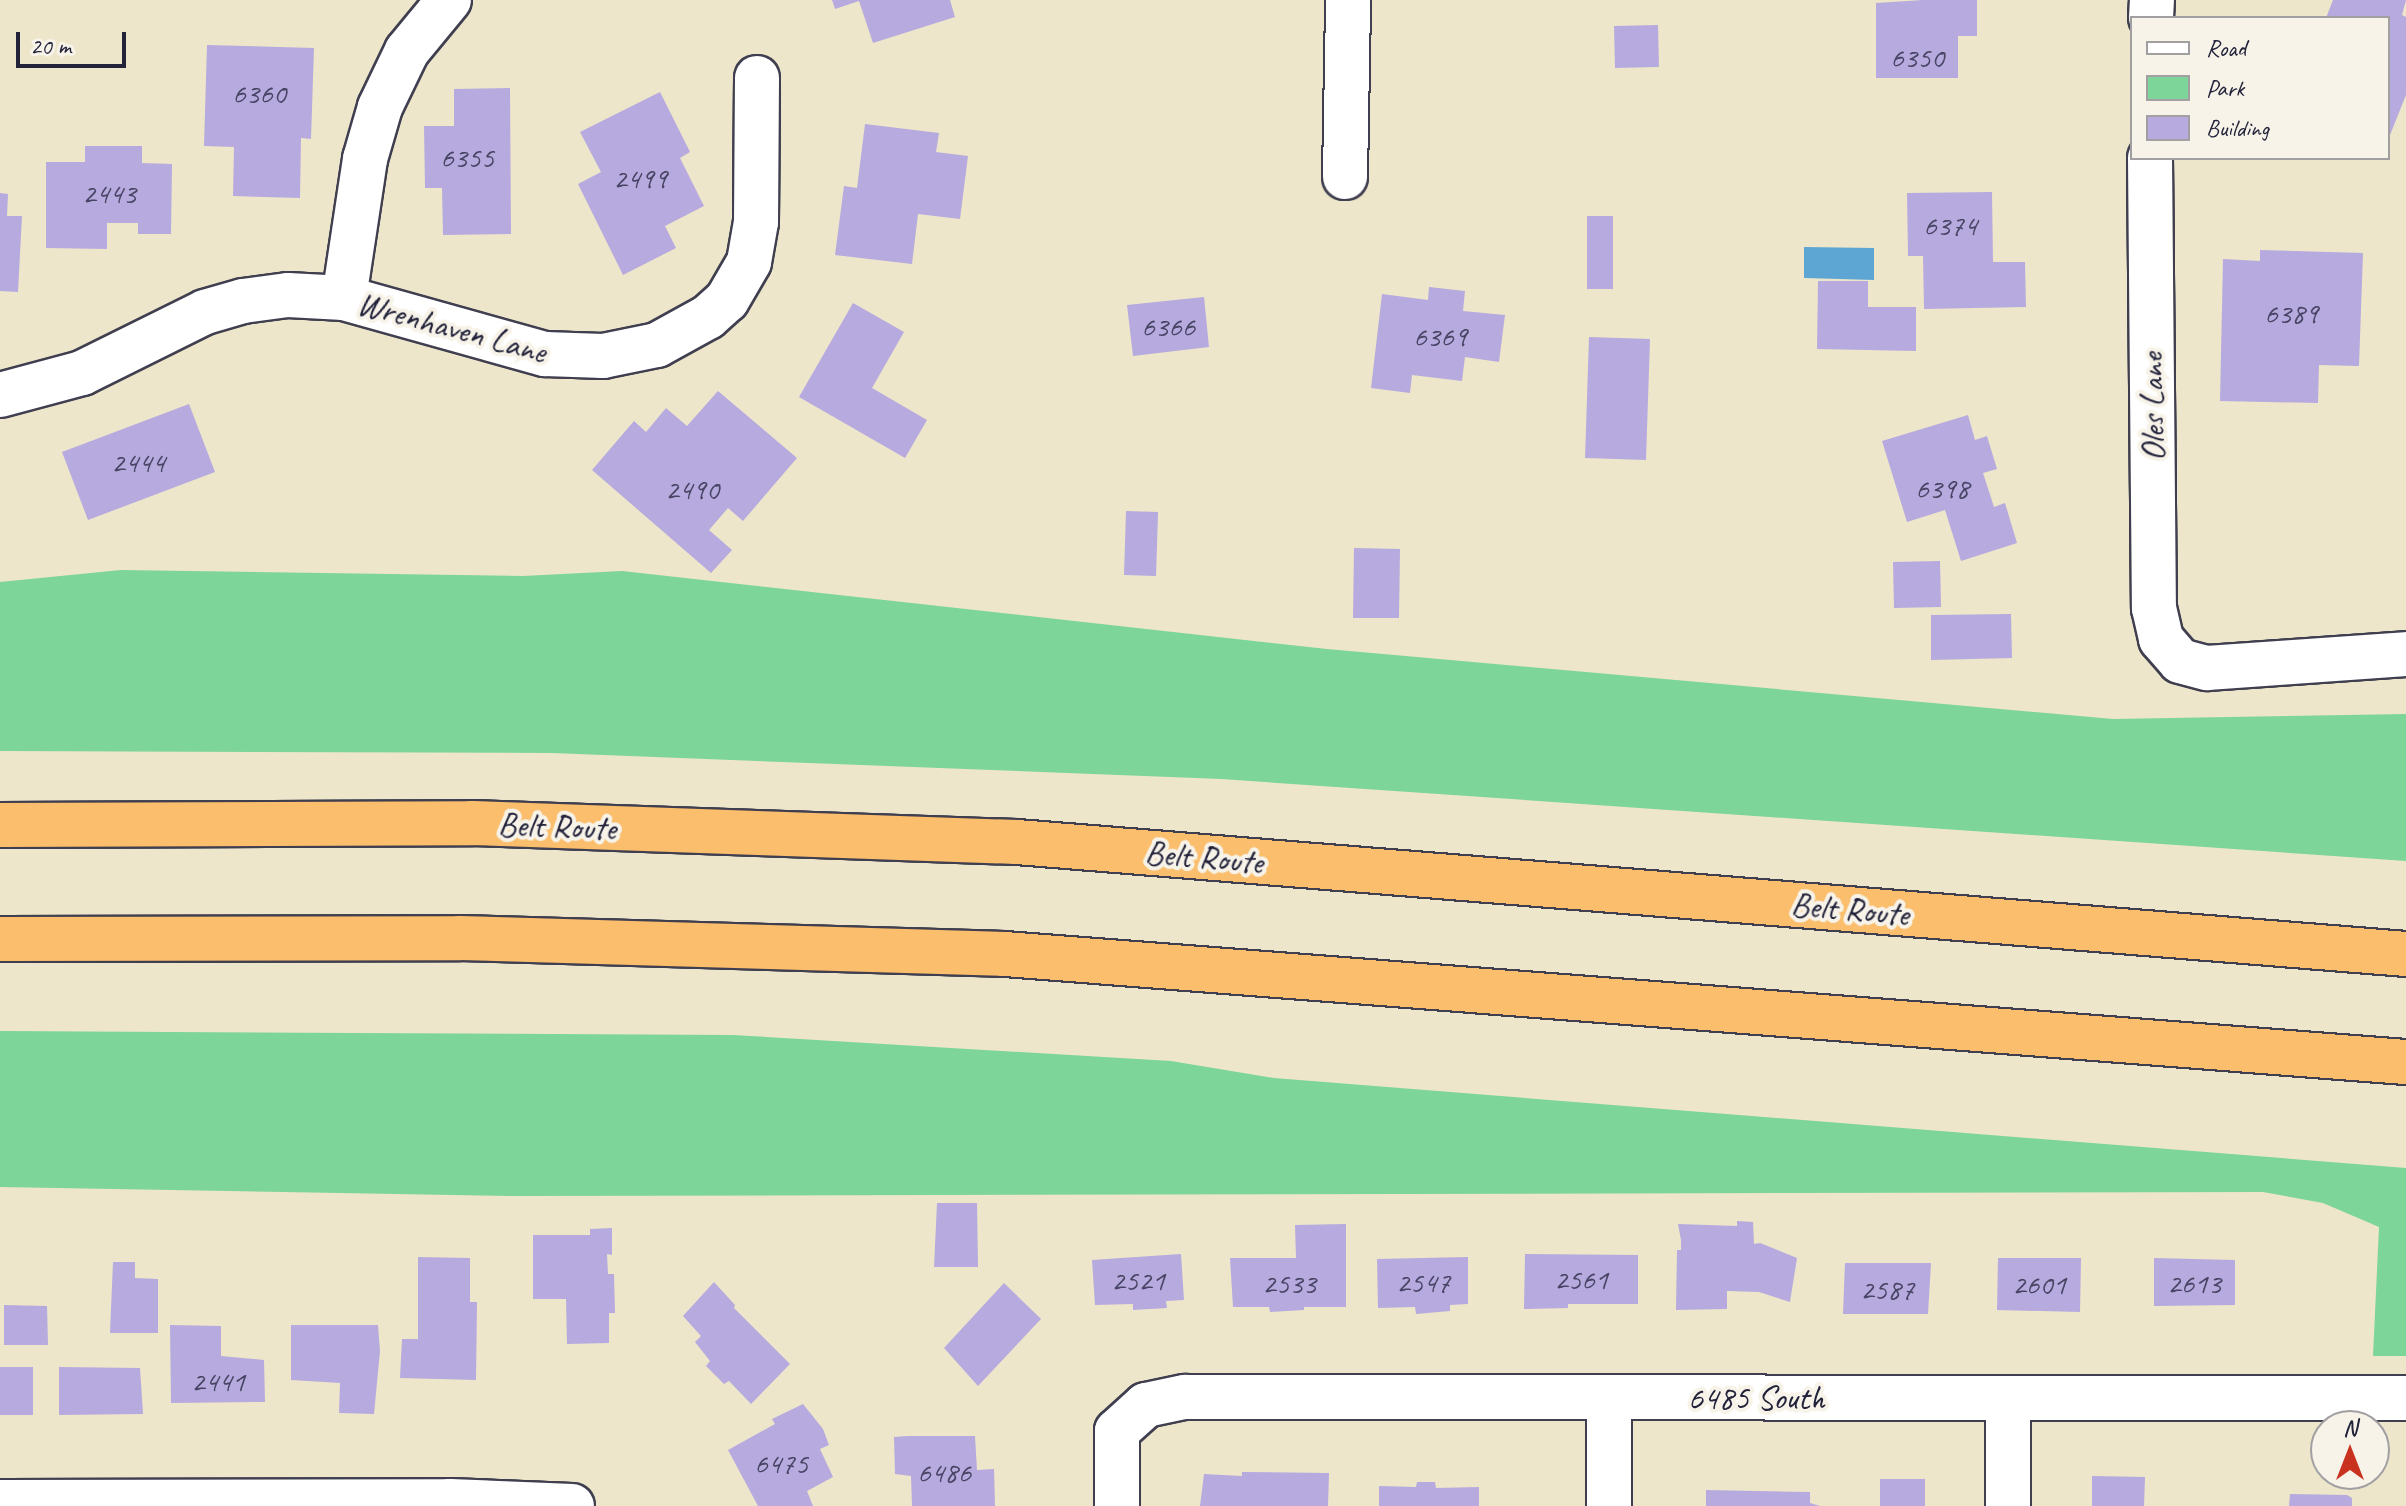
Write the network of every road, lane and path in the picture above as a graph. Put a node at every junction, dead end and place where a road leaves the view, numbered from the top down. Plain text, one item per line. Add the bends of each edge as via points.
1 (449, 0) edge
2 (1348, 0) edge
3 (757, 78) dead end
4 (2150, 160) edge
5 (1345, 177) dead end
6 (344, 298) junction
7 (0, 395) edge
8 (2406, 654) edge
9 (0, 825) edge
10 (0, 939) edge
11 (2406, 954) edge
12 (2406, 1062) edge
13 (1609, 1398) junction
14 (2008, 1398) junction
15 (2406, 1398) edge
16 (13, 1503) edge
17 (572, 1506) edge
18 (1117, 1506) edge
19 (1609, 1506) edge
20 (2008, 1506) edge

1 - 6 street via 407,51 380,107 365,159
2 - 5 street
3 - 6 street, Wrenhaven Lane via 756,222 749,262 727,300 684,333 657,345 603,356 545,354
4 - 8 street, Oles Lane via 2154,608 2161,639 2180,661 2207,668
6 - 7 street, Wrenhaven Lane via 288,295 224,306 82,373
9 - 11 highway, Belt Route via 472,823 1017,842
10 - 12 highway via 460,938 1005,954
13 - 14 street, 6485 South
13 - 18 street, 6485 South via 1185,1397 1146,1405 1117,1431
13 - 19 street
14 - 15 street, 6485 South
14 - 20 street
16 - 17 street via 450,1501

